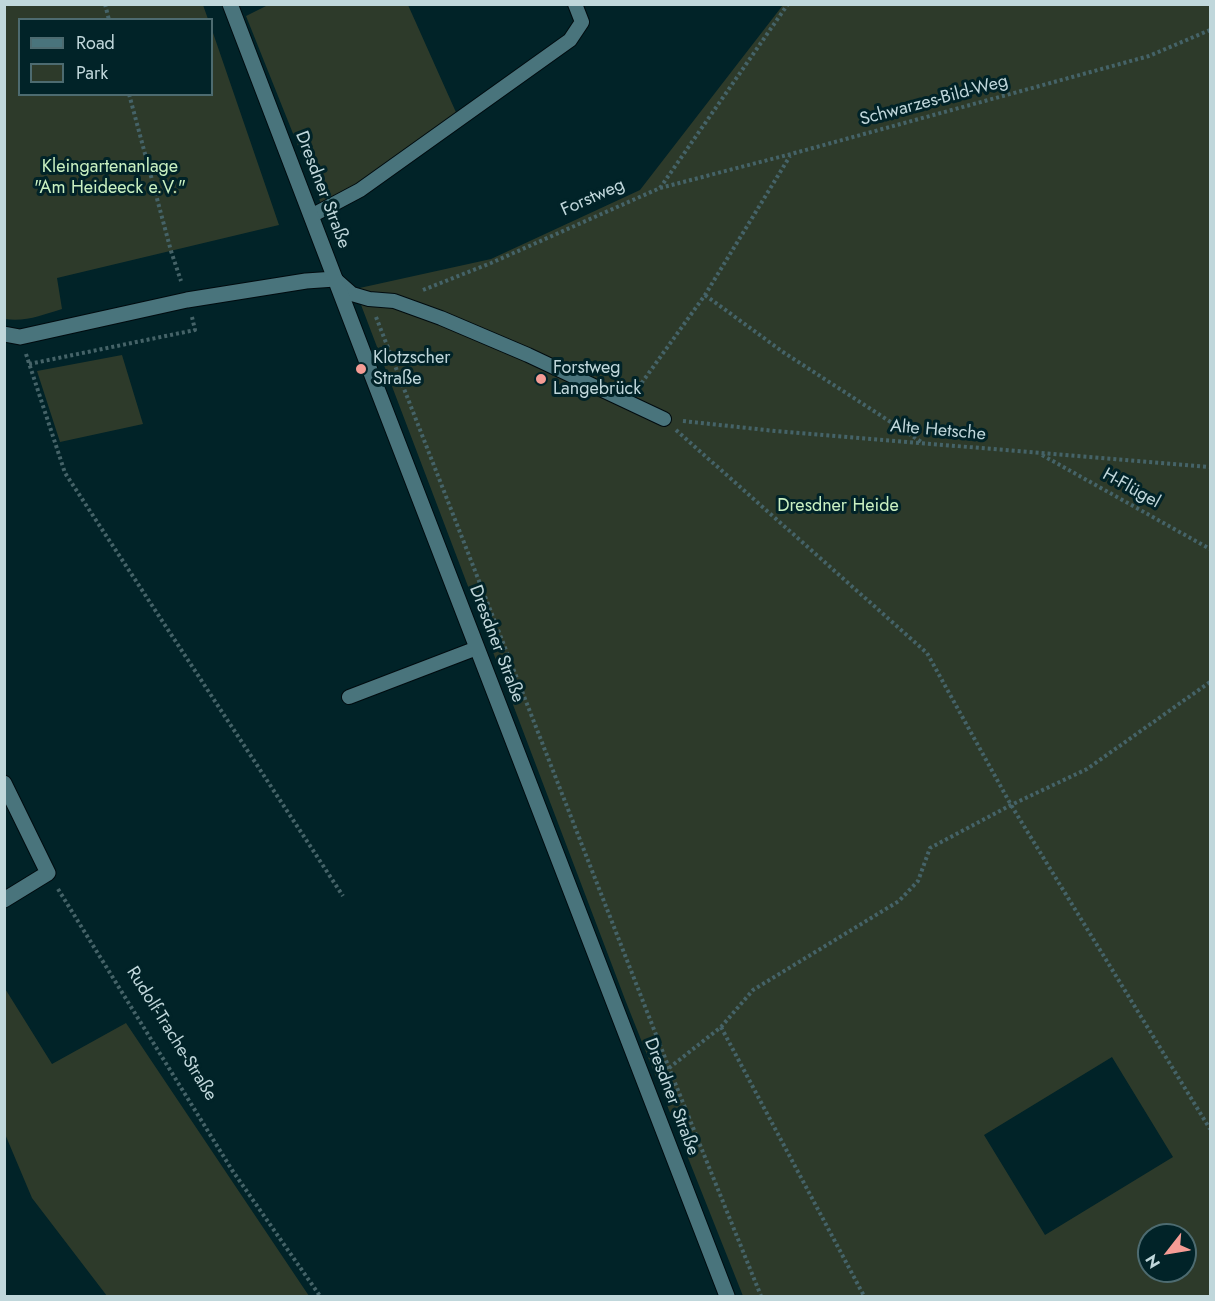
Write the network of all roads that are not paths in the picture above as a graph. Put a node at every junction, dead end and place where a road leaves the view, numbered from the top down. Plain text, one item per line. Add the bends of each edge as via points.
1 (230, 4) edge
2 (575, 4) edge
3 (311, 216) junction
4 (335, 279) junction
5 (4, 334) edge
6 (664, 419) road end
7 (477, 648) junction
8 (349, 697) dead end
9 (4, 783) edge
10 (4, 900) edge
11 (727, 1296) edge

1 - 3 main road, Dresdner Straße
2 - 3 lane via 582,22 570,40 360,190
3 - 4 main road, Dresdner Straße
4 - 5 main road via 187,300 20,337
4 - 6 lane via 352,294 394,302 441,318
4 - 7 main road, Dresdner Straße
7 - 8 lane
7 - 11 main road, Dresdner Straße
9 - 10 main road via 48,873

